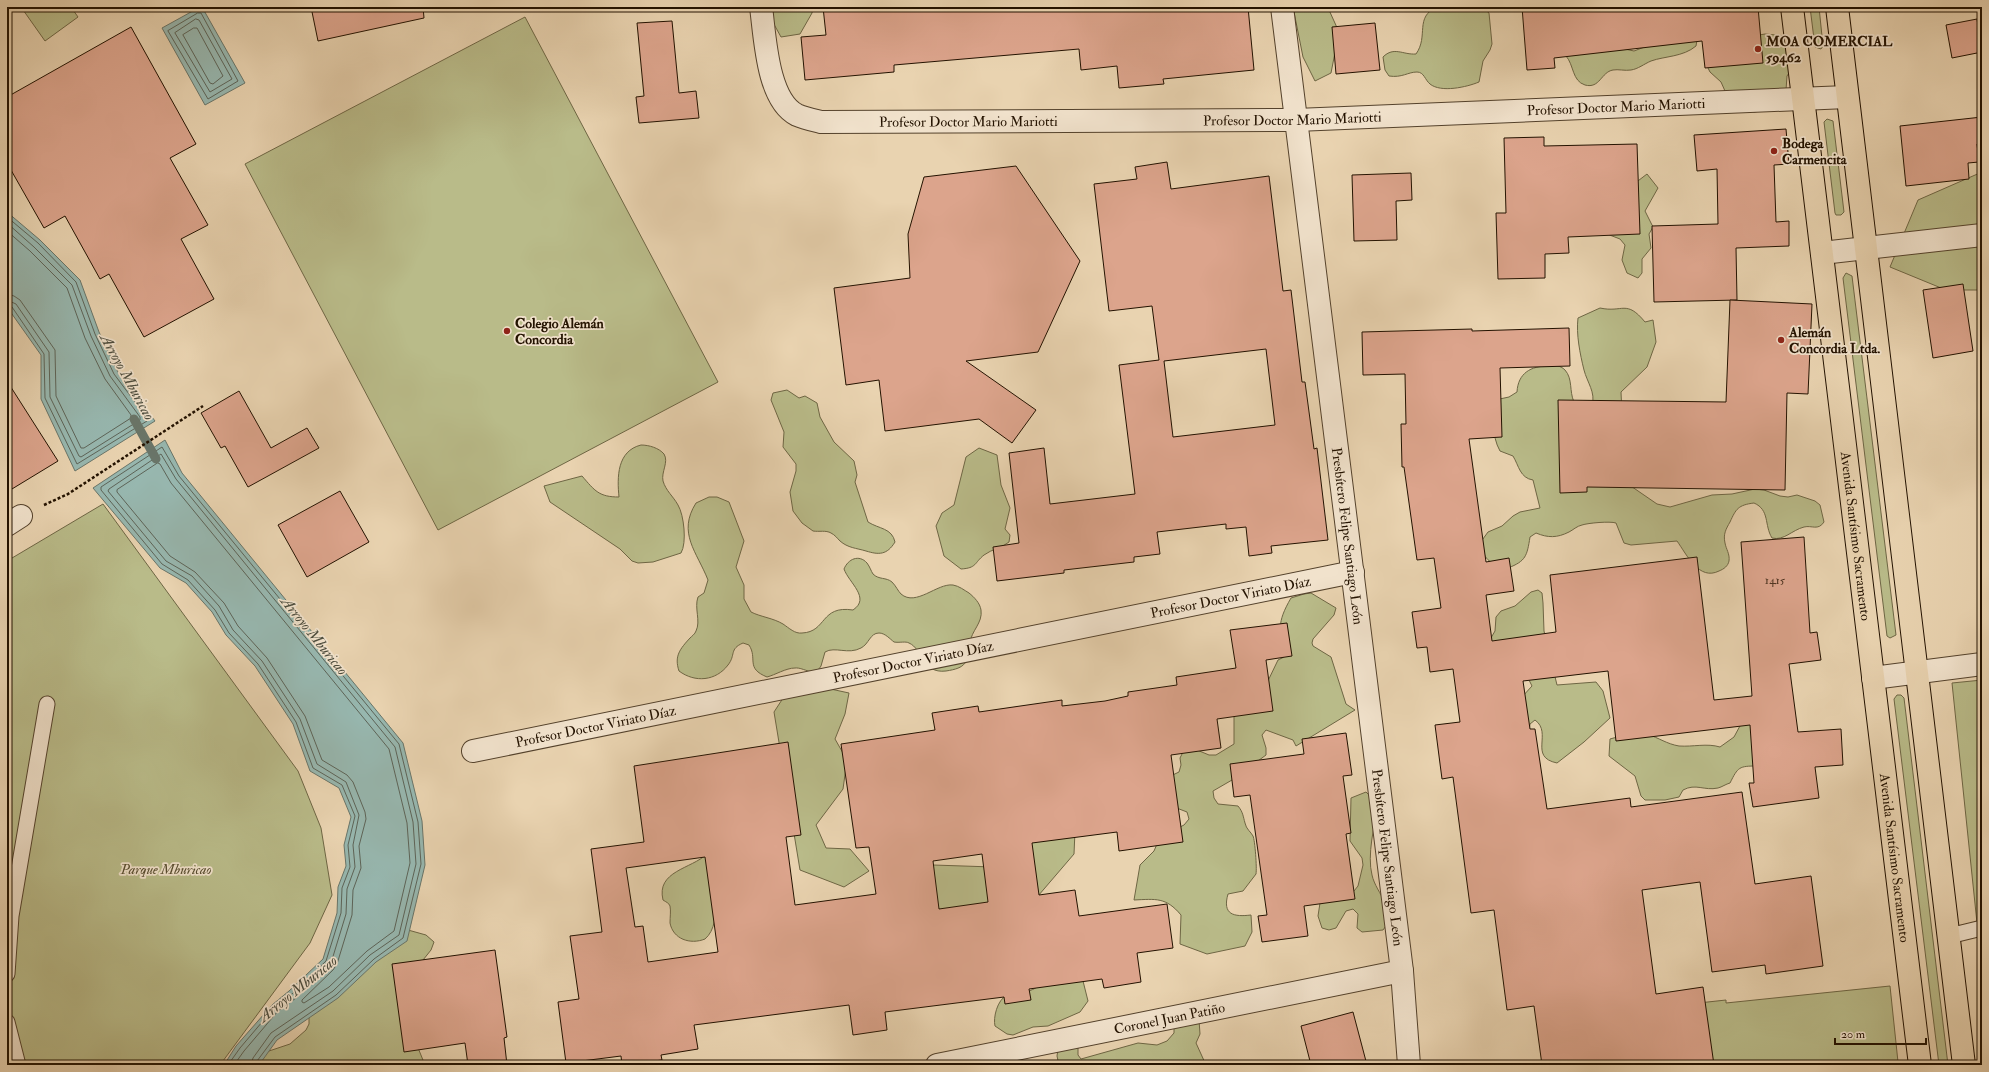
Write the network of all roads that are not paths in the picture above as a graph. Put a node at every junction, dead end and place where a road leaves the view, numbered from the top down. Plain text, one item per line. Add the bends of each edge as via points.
1 (761, 7) edge
2 (1282, 7) edge
3 (1792, 7) edge
4 (1837, 7) edge
5 (1847, 97) junction
6 (1803, 99) junction
7 (1296, 120) junction
8 (1982, 235) edge
9 (1866, 248) junction
10 (1822, 253) junction
11 (1353, 572) junction
12 (1982, 664) edge
13 (1918, 672) junction
14 (1873, 678) junction
15 (47, 704) dead end
16 (473, 751) dead end
17 (1982, 928) edge
18 (1949, 936) junction
19 (1402, 971) junction
20 (7, 974) edge
21 (7, 1022) edge
22 (18, 1065) edge
23 (937, 1065) edge
24 (1409, 1065) edge
25 (1920, 1065) edge
26 (1964, 1065) edge

1 - 7 street, Profesor Doctor Mario Mariotti via 768,64 784,105 796,115 821,122
2 - 7 street, Presbítero Felipe Santiago León
3 - 6 main road, Avenida Santísimo Sacramento
4 - 5 main road
5 - 6 street, Profesor Doctor Mario Mariotti
5 - 9 main road
6 - 7 street, Profesor Doctor Mario Mariotti
6 - 10 main road, Avenida Santísimo Sacramento
7 - 11 street, Presbítero Felipe Santiago León
8 - 9 street
9 - 10 street
9 - 13 main road
10 - 14 main road, Avenida Santísimo Sacramento
11 - 16 street, Profesor Doctor Viriato Díaz
11 - 19 street, Presbítero Felipe Santiago León
12 - 13 street
13 - 14 street
13 - 18 main road
14 - 25 main road, Avenida Santísimo Sacramento
15 - 20 lane via 11,916
17 - 18 lane
18 - 26 main road
19 - 23 street, Coronel Juan Patiño
19 - 24 street, Presbítero Felipe Santiago León
21 - 22 lane

